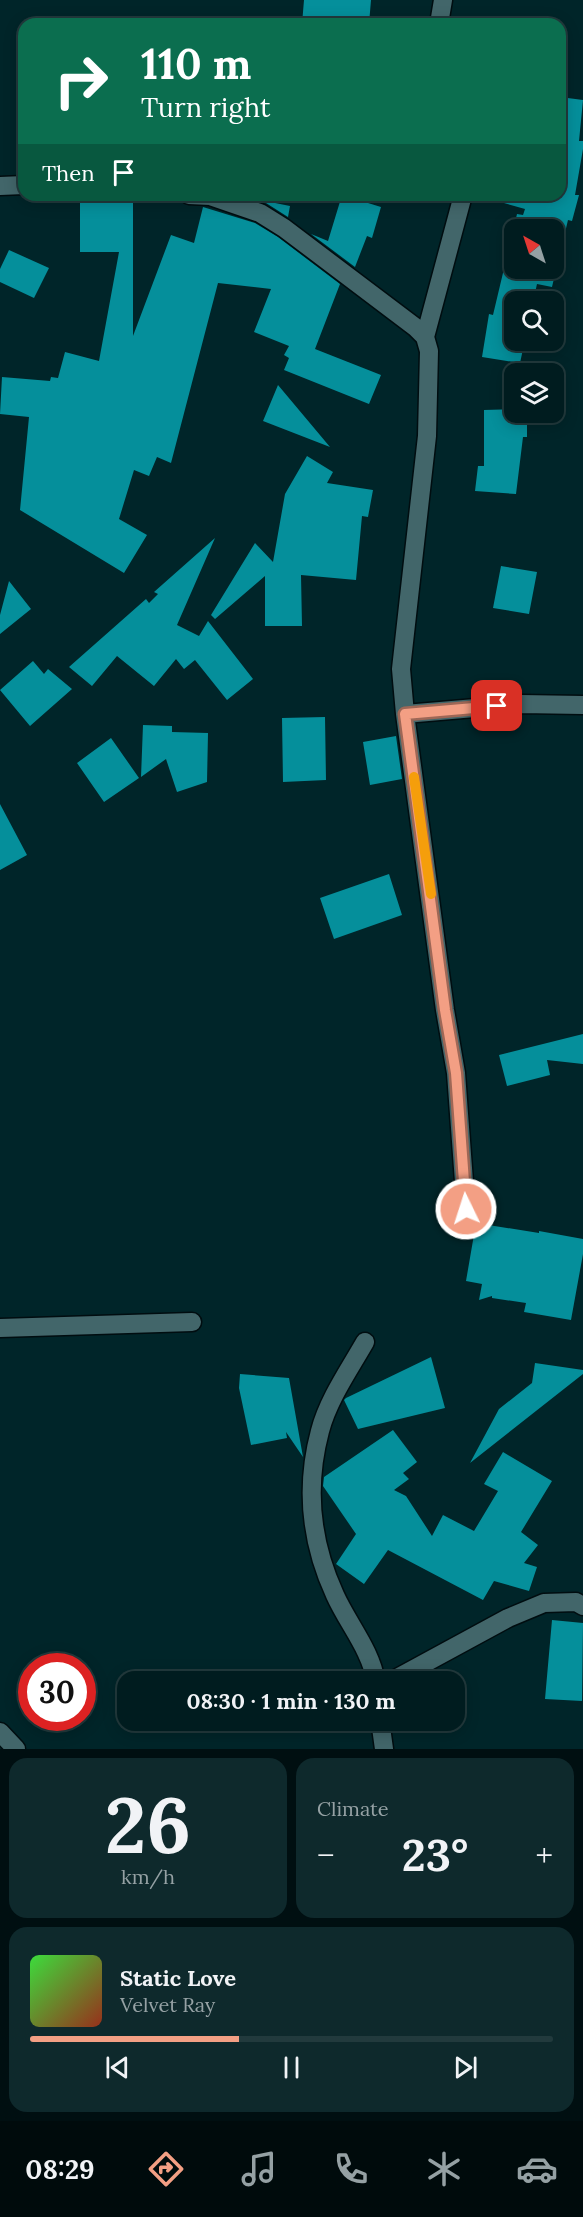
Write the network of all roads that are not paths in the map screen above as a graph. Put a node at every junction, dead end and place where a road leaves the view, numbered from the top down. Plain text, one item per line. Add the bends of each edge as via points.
1 (443, 0) edge
2 (440, 18) edge
3 (18, 185) edge
4 (0, 186) edge
5 (225, 201) edge
6 (461, 201) edge
7 (425, 337) junction
8 (583, 705) edge
9 (405, 714) junction
10 (466, 1209) dead end
11 (192, 1322) dead end
12 (0, 1328) edge
13 (365, 1342) dead end
14 (583, 1606) edge
15 (375, 1671) edge
16 (410, 1671) edge
17 (382, 1731) edge
18 (0, 1732) edge
19 (16, 1749) edge
20 (384, 1749) edge

1 - 2 street
3 - 4 street
5 - 7 street via 268,218
6 - 7 street
7 - 9 street via 429,351 427,436 401,669
8 - 9 street via 521,704
9 - 10 street via 456,1073
11 - 12 street
13 - 15 street via 320,1430 312,1472 311,1506 317,1544 330,1584
14 - 16 street via 576,1602 544,1604 508,1618
17 - 20 street
18 - 19 street

